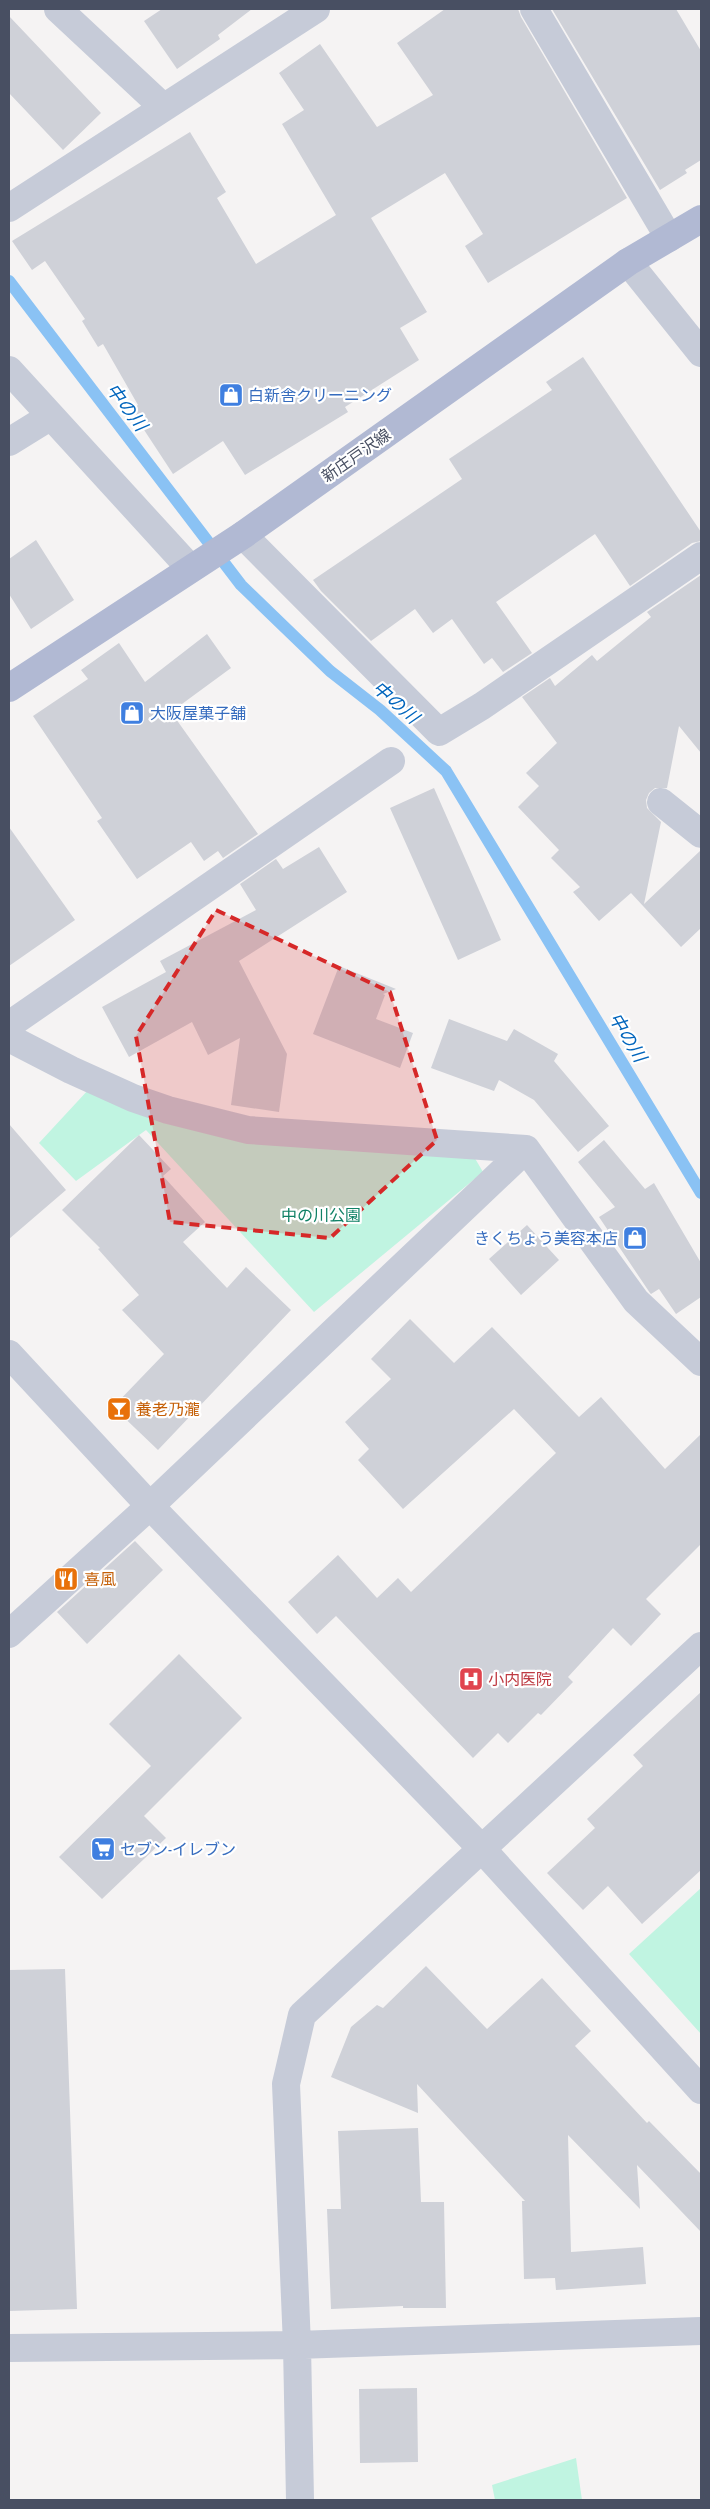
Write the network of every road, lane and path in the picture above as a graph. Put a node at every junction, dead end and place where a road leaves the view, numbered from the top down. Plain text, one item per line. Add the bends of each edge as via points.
1 (58, 9) edge
2 (316, 9) edge
3 (534, 9) edge
4 (162, 107) junction
5 (9, 208) edge
6 (701, 219) edge
7 (669, 238) junction
8 (628, 262) junction
9 (701, 353) edge
10 (9, 370) edge
11 (51, 416) junction
12 (9, 442) edge
13 (243, 535) junction
14 (701, 556) edge
15 (190, 568) junction
16 (9, 688) edge
17 (391, 761) dead end
18 (661, 802) dead end
19 (701, 834) edge
20 (9, 1025) edge
21 (9, 1038) edge
22 (526, 1149) junction
23 (9, 1354) edge
24 (701, 1362) edge
25 (150, 1506) junction
26 (9, 1634) edge
27 (701, 1647) edge
28 (481, 1848) junction
29 (701, 2090) edge
30 (701, 2330) edge
31 (297, 2345) junction
32 (9, 2348) edge
33 (300, 2500) edge

1 - 4 street
2 - 4 street
3 - 7 street
4 - 5 street
6 - 7 main road, 新庄戸沢線
7 - 8 main road, 新庄戸沢線
8 - 9 street
8 - 13 main road, 新庄戸沢線
10 - 11 street
11 - 12 street
11 - 15 street
13 - 14 street via 439,732
13 - 15 main road, 新庄戸沢線
15 - 16 main road, 新庄戸沢線
17 - 20 street
18 - 19 street
21 - 22 street via 133,1098 248,1130
22 - 24 street via 636,1301
22 - 25 street
23 - 25 street
25 - 26 street
25 - 28 street
27 - 28 street
28 - 29 street
28 - 31 street via 302,2015 286,2084
30 - 31 street
31 - 32 street
31 - 33 street

